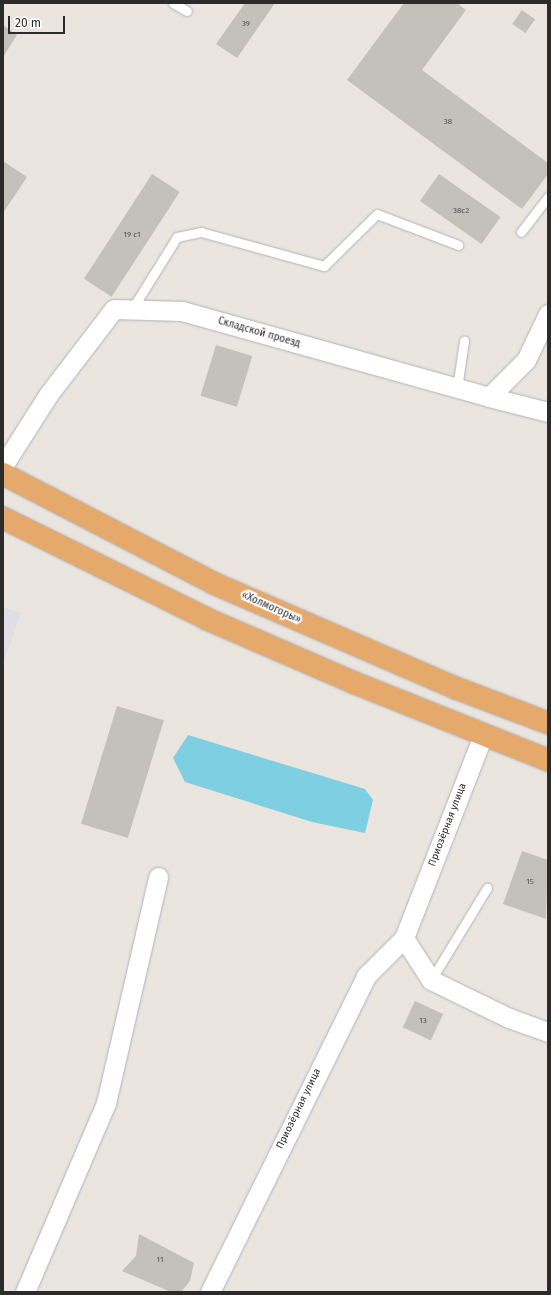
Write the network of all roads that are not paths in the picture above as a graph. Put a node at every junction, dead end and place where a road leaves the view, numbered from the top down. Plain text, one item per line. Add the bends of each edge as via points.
1 (173, 3) edge
2 (187, 11) dead end
3 (548, 197) edge
4 (522, 232) dead end
5 (458, 244) dead end
6 (132, 309) junction
7 (548, 314) edge
8 (464, 341) dead end
9 (457, 388) junction
10 (489, 396) junction
11 (548, 412) edge
12 (3, 466) edge
13 (3, 474) edge
14 (3, 518) edge
15 (548, 723) edge
16 (483, 735) junction
17 (548, 760) edge
18 (158, 877) dead end
19 (487, 888) dead end
20 (404, 938) junction
21 (431, 980) junction
22 (548, 1032) edge
23 (25, 1292) edge
24 (210, 1292) edge

1 - 2 lane
3 - 4 lane
5 - 6 lane via 377,214 324,266 201,232 177,237
6 - 9 street, Складской проезд via 182,311
6 - 12 street, Складской проезд via 114,309 48,395
7 - 10 street via 526,360
8 - 9 lane
9 - 10 street, Складской проезд
10 - 11 street, Складской проезд
13 - 15 highway, «Холмогоры» via 213,583 456,688
14 - 16 highway via 207,619
16 - 17 highway
16 - 20 street, Приозёрная улица
18 - 23 street via 106,1103
19 - 21 lane
20 - 21 street
20 - 24 street, Приозёрная улица via 366,976
21 - 22 street via 509,1018

